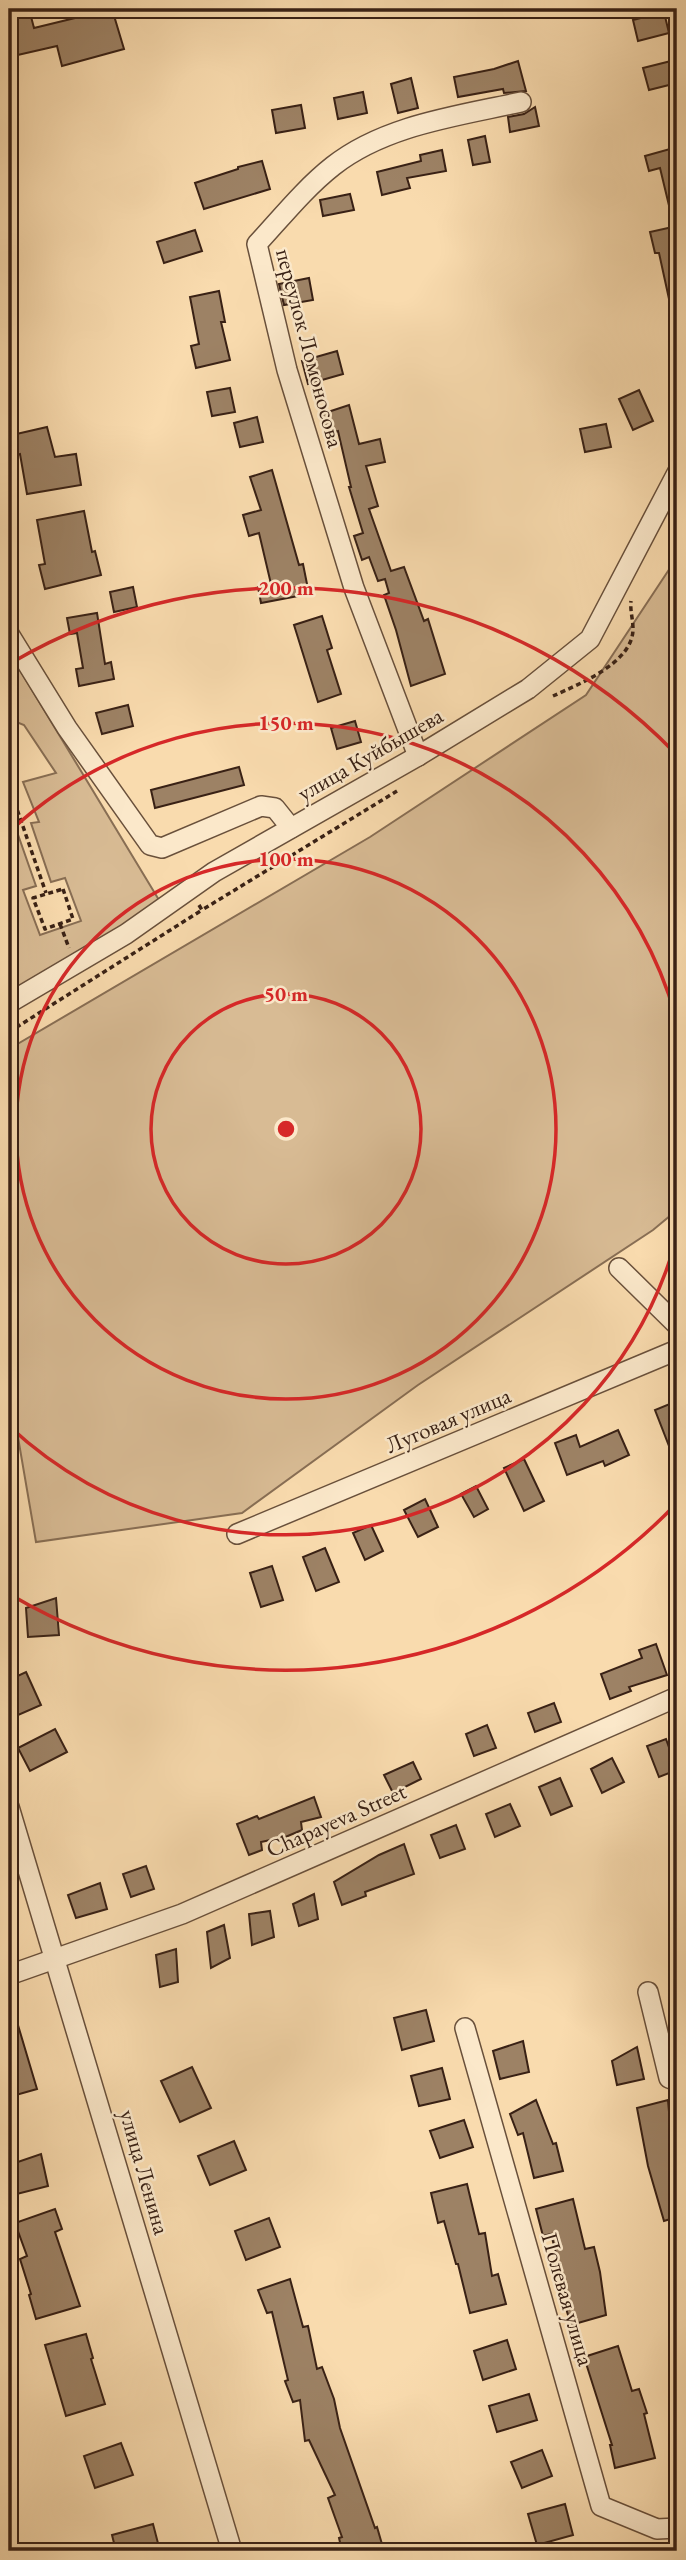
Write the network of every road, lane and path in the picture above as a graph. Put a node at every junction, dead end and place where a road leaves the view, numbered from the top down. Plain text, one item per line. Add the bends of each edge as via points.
1 (521, 102) dead end
2 (677, 473) edge
3 (9, 634) edge
4 (418, 756) junction
5 (9, 786) edge
6 (291, 828) junction
7 (46, 894) junction
8 (202, 910) dead end
9 (60, 924) junction
10 (75, 964) junction
11 (9, 1003) edge
12 (9, 1032) edge
13 (619, 1268) dead end
14 (677, 1325) edge
15 (677, 1350) edge
16 (237, 1534) dead end
17 (677, 1697) edge
18 (9, 1807) edge
19 (56, 1958) junction
20 (9, 1975) edge
21 (648, 1993) dead end
22 (465, 2028) dead end
23 (677, 2081) edge
24 (677, 2528) edge
25 (232, 2551) edge

1 - 4 street, переулок Ломоносова via 424,124 365,146 333,166 257,244 287,370 354,587
2 - 4 street, улица Куйбышева via 590,639 528,689
3 - 6 street via 66,728 150,845 162,848 261,806 275,808
4 - 6 street, улица Куйбышева
5 - 7 path
6 - 10 street, улица Куйбышева via 214,872
7 - 9 path via 33,898 45,929
7 - 9 path via 63,889 73,919
8 - 12 path
9 - 10 path
10 - 11 street, улица Куйбышева
13 - 14 street
15 - 16 street, Луговая улица
17 - 19 street, Chapayeva Street via 182,1914
18 - 19 street, улица Ленина
19 - 20 street, Chapayeva Street
19 - 25 street, улица Ленина
21 - 23 street via 669,2078
22 - 24 street, Полевая улица via 601,2506 657,2529

